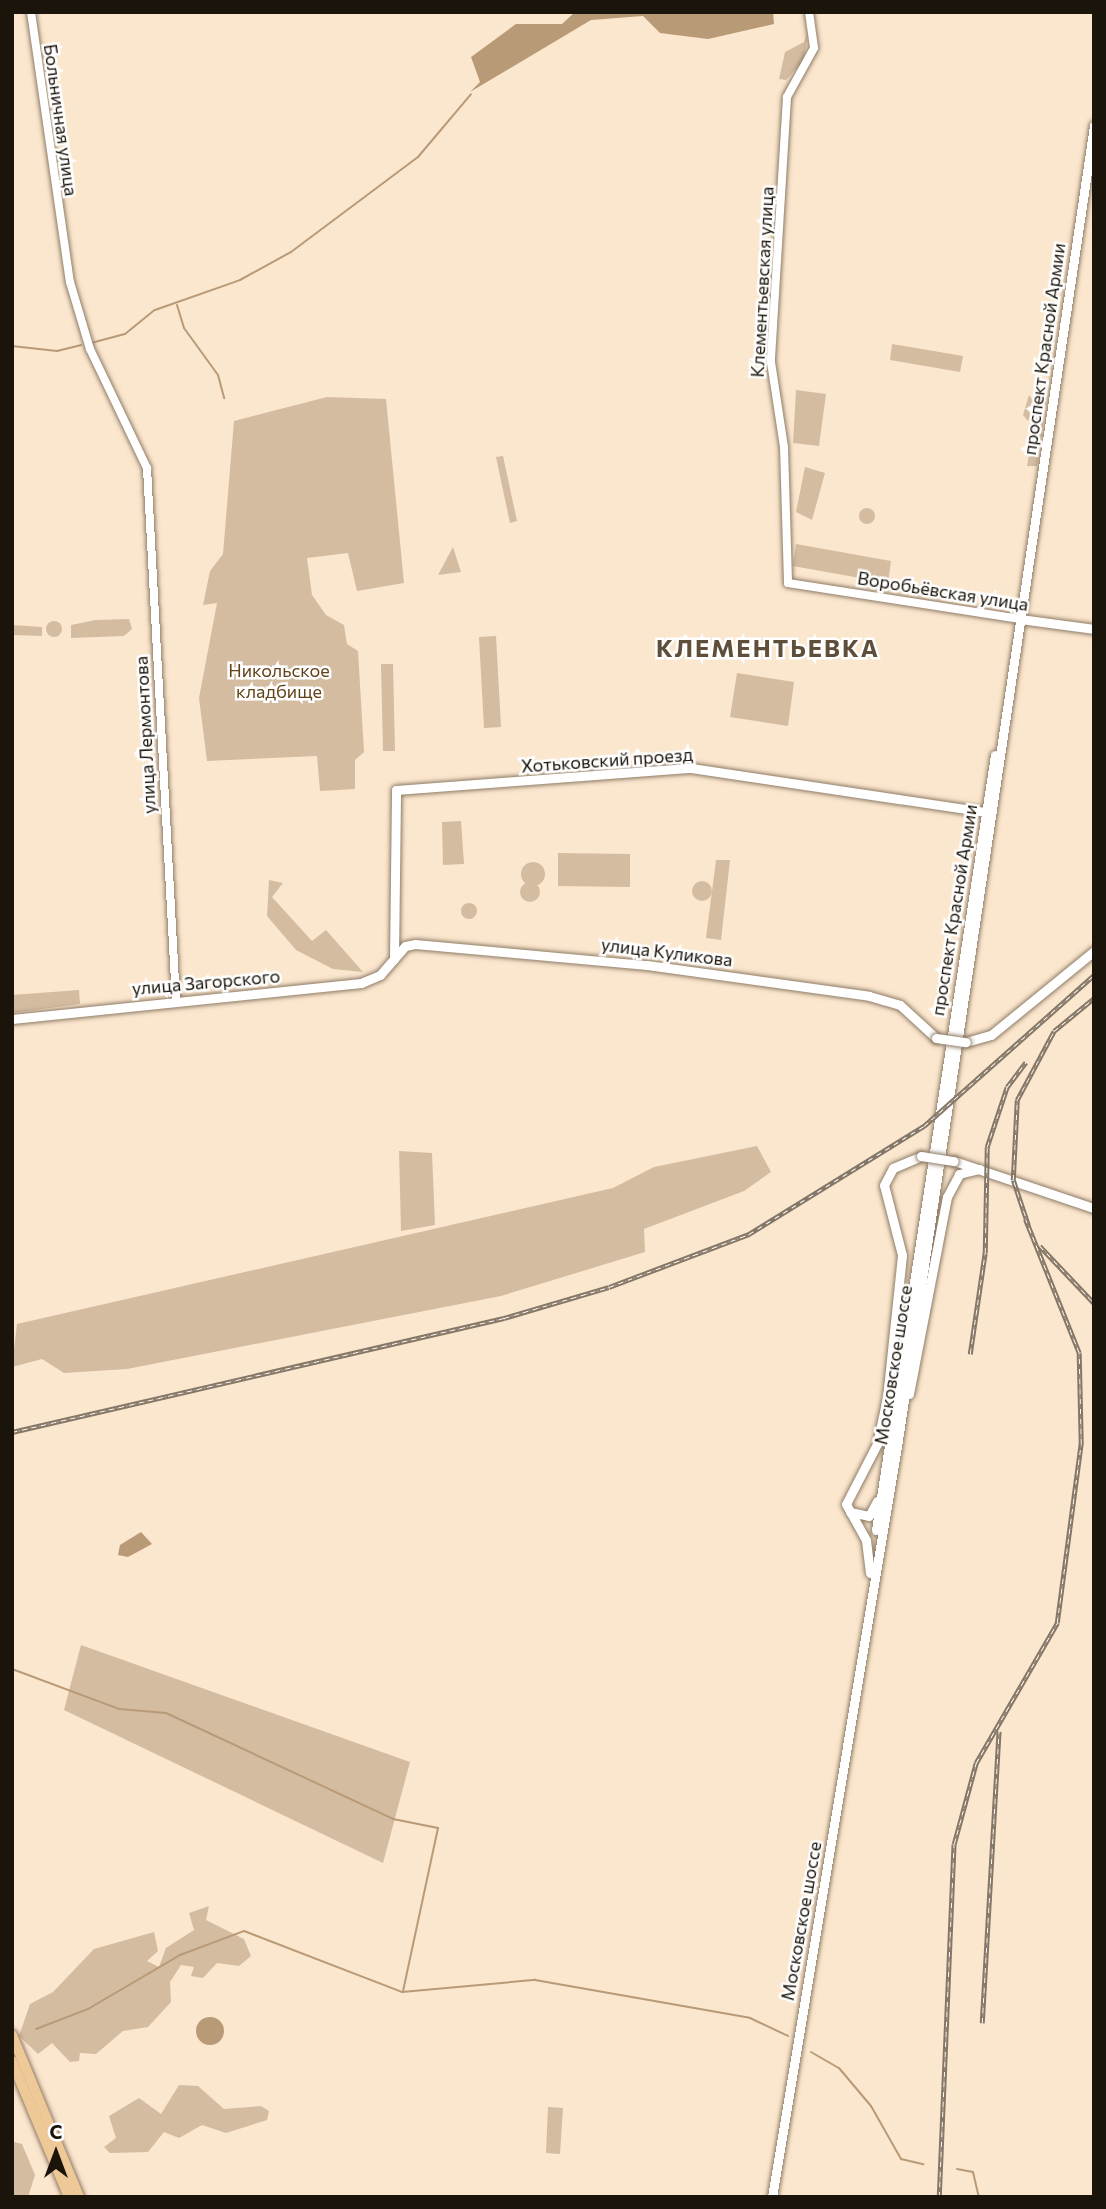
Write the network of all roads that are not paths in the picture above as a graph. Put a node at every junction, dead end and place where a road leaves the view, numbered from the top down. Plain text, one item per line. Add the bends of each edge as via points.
1 (31, 12) edge
2 (809, 12) edge
3 (1094, 126) edge
4 (147, 468) joint
5 (788, 583) joint
6 (1020, 619) junction
7 (1094, 629) edge
8 (985, 812) junction
9 (1094, 951) edge
10 (394, 960) junction
11 (176, 1000) junction
12 (12, 1019) edge
13 (979, 1169) junction
14 (928, 1207) junction
15 (1094, 1208) edge
16 (898, 1440) junction
17 (883, 1485) junction
18 (846, 1508) junction
19 (881, 1519) junction
20 (870, 1573) junction
21 (862, 1651) junction
22 (12, 2035) edge
23 (12, 2061) edge
24 (69, 2197) edge
25 (79, 2197) edge
26 (772, 2197) edge

1 - 4 street, Больничная улица via 60,231 90,349
2 - 5 street, Клементьевская улица via 814,48 787,97 771,362 785,457
3 - 6 main road, проспект Красной Армии
4 - 11 street, улица Лермонтова
5 - 6 street, Воробьёвская улица
6 - 7 main road, Воробьёвская улица
6 - 8 main road, проспект Красной Армии
6 - 14 main road, проспект Красной Армии
8 - 10 main road, Хотьковский проезд via 691,768 396,790
8 - 14 main road, проспект Красной Армии
9 - 10 main road, улица Куликова, bridge via 991,1035 965,1042 933,1035 886,1000 742,977 415,944 405,946
10 - 11 main road, улица Загорского via 361,984
11 - 12 main road, улица Загорского
13 - 15 main road
13 - 16 main road via 959,1174 947,1197
13 - 18 main road, Московское шоссе, bridge via 921,1156 892,1168 884,1185 901,1241 901,1273 881,1427
14 - 16 main road, Московское шоссе
14 - 17 main road, Московское шоссе
16 - 19 main road, Московское шоссе
17 - 18 main road, Московское шоссе via 869,1516 856,1517
17 - 19 main road, Московское шоссе
18 - 19 main road via 860,1522
18 - 20 main road via 866,1540
19 - 20 main road, Московское шоссе
19 - 21 main road, Московское шоссе
20 - 21 main road, Московское шоссе
21 - 26 main road, Московское шоссе
22 - 25 main road
23 - 24 main road

